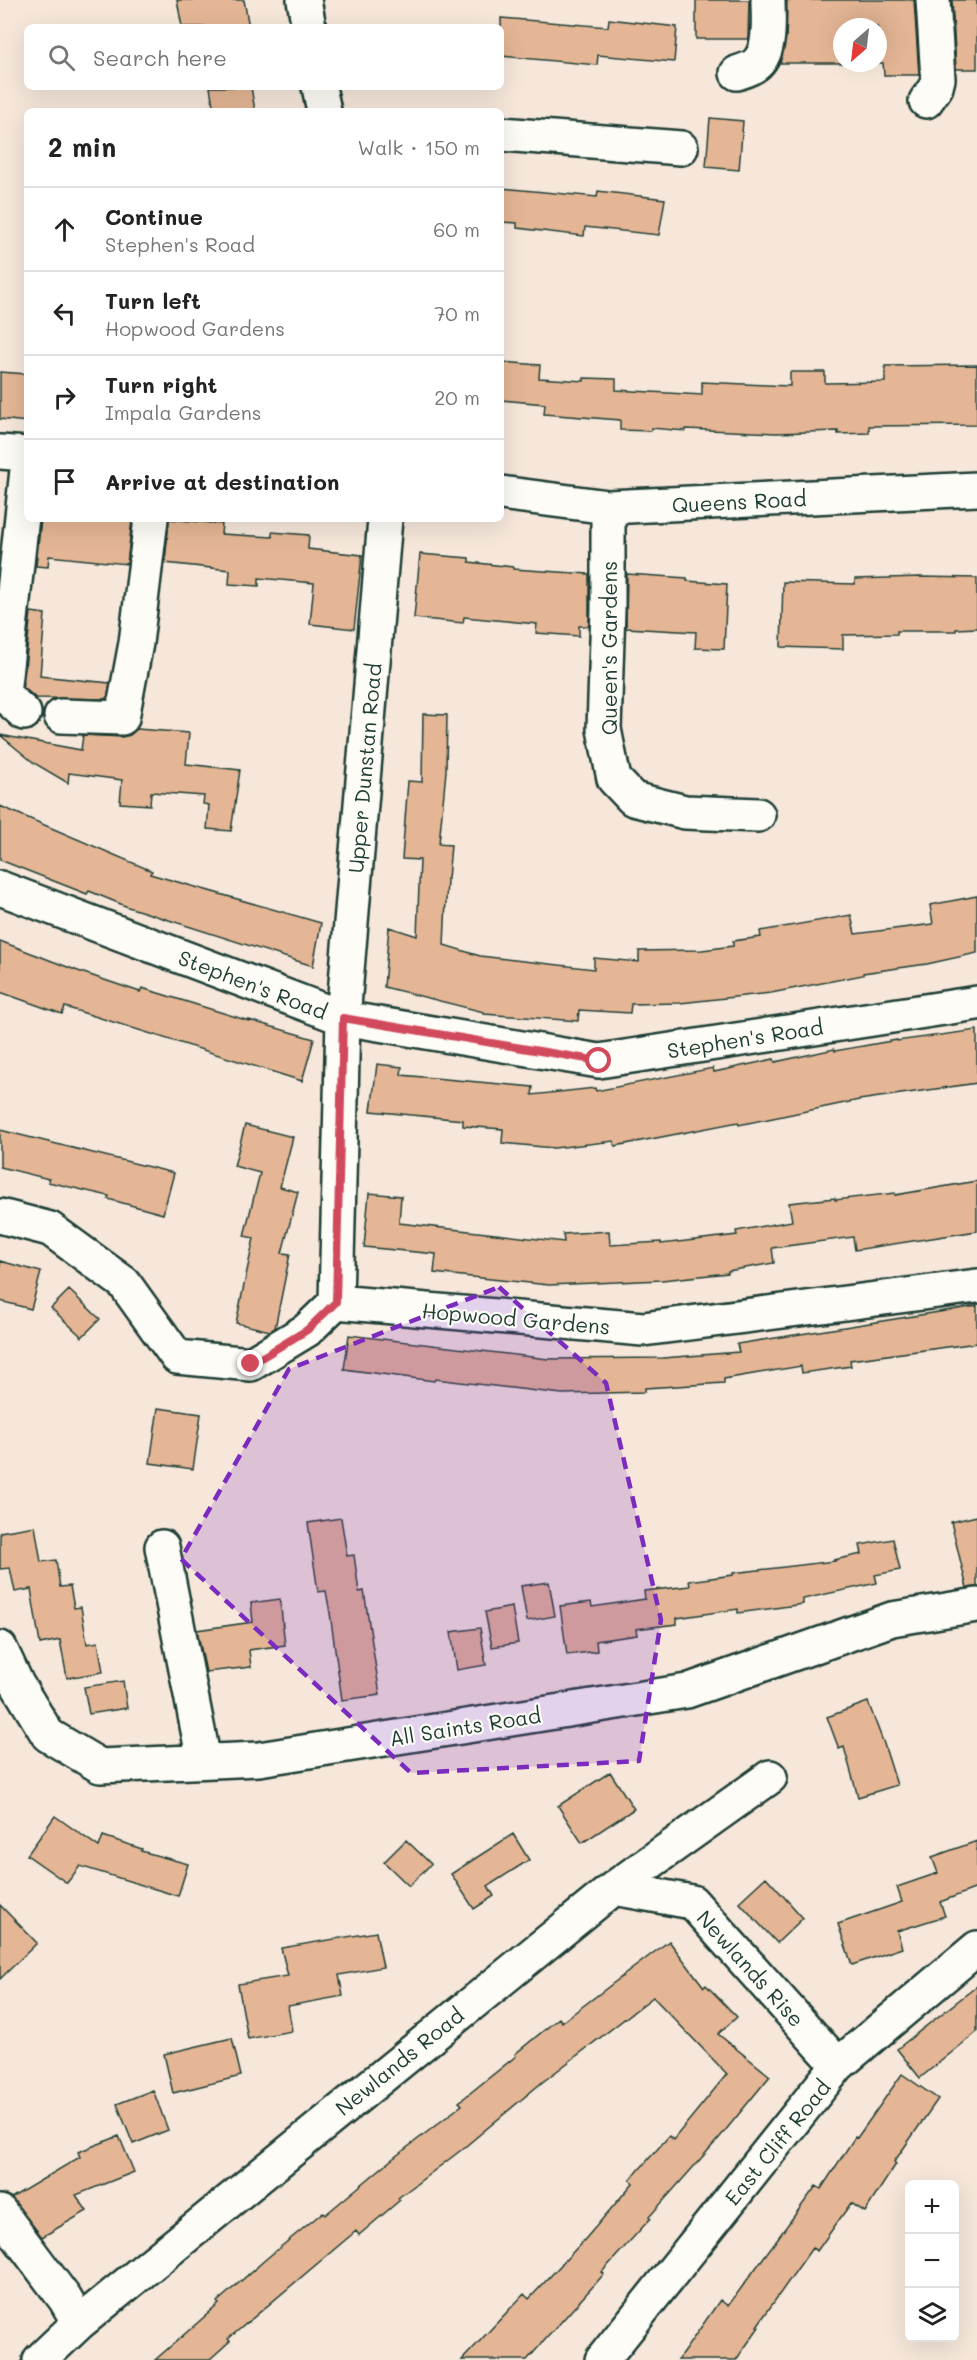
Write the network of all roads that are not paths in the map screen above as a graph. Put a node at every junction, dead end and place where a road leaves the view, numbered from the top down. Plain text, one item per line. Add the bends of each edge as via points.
1 (304, 0) edge
2 (768, 0) edge
3 (933, 0) edge
4 (308, 24) edge
5 (737, 73) dead end
6 (320, 90) edge
7 (926, 101) dead end
8 (324, 108) edge
9 (504, 134) edge
10 (681, 148) dead end
11 (0, 452) edge
12 (24, 454) edge
13 (977, 489) edge
14 (504, 494) edge
15 (24, 498) edge
16 (608, 507) junction
17 (151, 522) edge
18 (385, 522) edge
19 (24, 713) dead end
20 (61, 716) dead end
21 (758, 814) dead end
22 (0, 888) edge
23 (977, 1003) edge
24 (343, 1018) junction
25 (0, 1216) edge
26 (977, 1286) edge
27 (336, 1302) junction
28 (162, 1547) dead end
29 (977, 1605) edge
30 (0, 1648) edge
31 (204, 1761) junction
32 (770, 1777) dead end
33 (614, 1888) junction
34 (977, 1948) edge
35 (838, 2065) junction
36 (0, 2212) edge
37 (79, 2323) junction
38 (40, 2360) edge
39 (602, 2360) edge

1 - 4 street
2 - 5 street via 763,53 754,66
3 - 7 street via 938,80
6 - 8 street
9 - 10 street
11 - 12 street
13 - 16 street, Queens Road
14 - 16 street, Queens Road
15 - 19 street via 3,694
16 - 21 street, Queen's Gardens via 604,729 614,779 633,799 675,810
17 - 20 street via 136,643 122,718
18 - 24 street, Upper Dunstan Road
22 - 24 street, Stephen's Road
23 - 24 street, Stephen's Road via 599,1061
24 - 27 street
25 - 27 street via 50,1229 124,1283 177,1357 251,1364 307,1330
26 - 27 street, Hopwood Gardens via 643,1329
28 - 31 street
29 - 31 street, All Saints Road via 892,1619 687,1691 259,1759
30 - 31 street, All Saints Road via 48,1735 100,1766
32 - 33 street, Newlands Road
33 - 35 street, Newlands Rise via 692,1902
33 - 37 street, Newlands Road
34 - 35 street, East Cliff Road
35 - 39 street, East Cliff Road
36 - 37 street
37 - 38 street, Newlands Road

